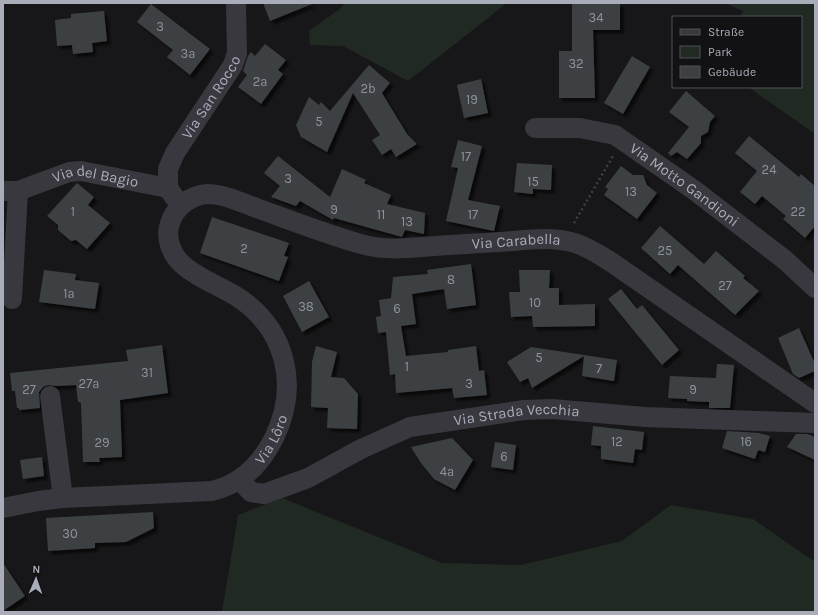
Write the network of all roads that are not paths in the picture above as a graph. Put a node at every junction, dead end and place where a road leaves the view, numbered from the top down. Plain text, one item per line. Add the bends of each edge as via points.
1 (236, 3) edge
2 (535, 128) dead end
3 (168, 188) junction
4 (10, 191) edge
5 (180, 206) junction
6 (815, 288) edge
7 (12, 299) dead end
8 (50, 396) dead end
9 (815, 403) edge
10 (815, 423) edge
11 (240, 480) junction
12 (63, 498) junction
13 (3, 508) edge

1 - 3 street, Via San Rocco via 237,53 233,65 175,153 168,169
2 - 6 street, Via Motto Gandioni via 580,128 615,135 694,190 785,260
3 - 4 street, Via del Bagio via 69,172
3 - 5 street
4 - 7 street
5 - 9 street, Via Carabella via 198,196 213,195 347,239 384,248 541,239 564,240 583,246 611,262
5 - 11 street, Via Lôro via 173,216 168,233 176,258 194,273 226,289 255,311 280,344 287,370 286,399 278,429 258,464
8 - 12 street
10 - 11 street, Via Strada Vecchia via 646,417 552,409 524,410 410,427 360,448 308,478 264,494 251,492
11 - 12 street, Via Lôro via 212,491
12 - 13 street, Via Lôro

